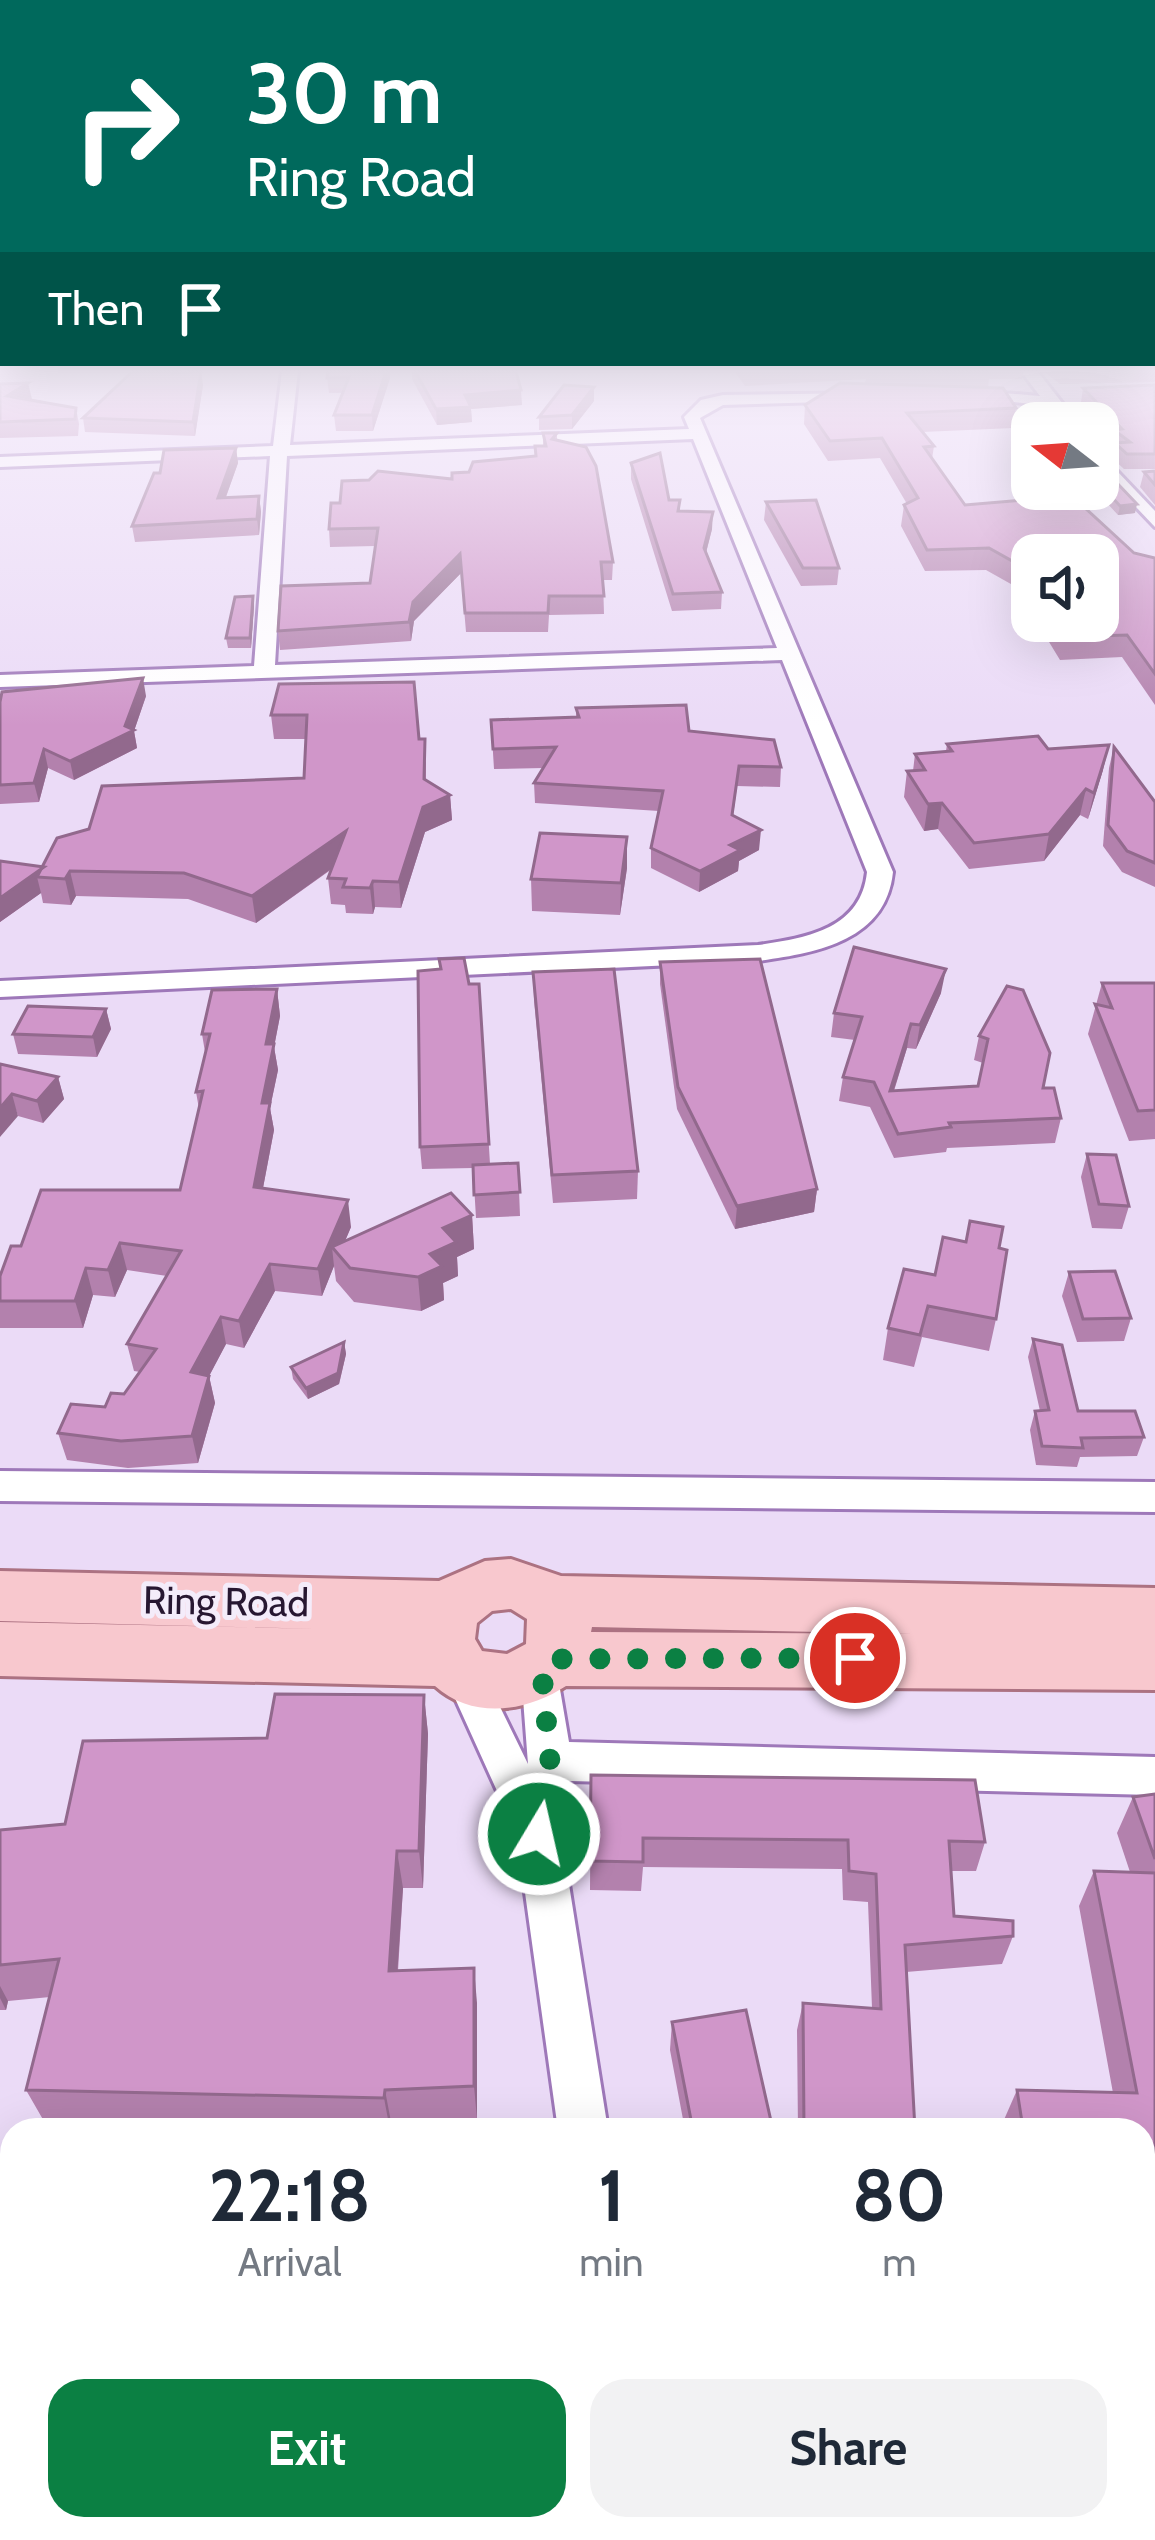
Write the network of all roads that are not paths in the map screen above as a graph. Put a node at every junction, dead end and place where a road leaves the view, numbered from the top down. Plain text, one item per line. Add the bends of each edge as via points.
1 (276, 490) edge
2 (722, 490) edge
3 (1134, 490) edge
4 (1155, 522) edge
5 (786, 653) junction
6 (264, 672) junction
7 (0, 681) edge
8 (0, 989) edge
9 (0, 1486) edge
10 (1155, 1497) edge
11 (0, 1596) edge
12 (1155, 1614) edge
13 (549, 1644) junction
14 (455, 1646) junction
15 (0, 1649) edge
16 (1155, 1663) edge
17 (550, 1761) junction
18 (1155, 1776) edge
19 (539, 1834) junction
20 (581, 2118) edge

1 - 6 street
2 - 5 street
3 - 4 street
5 - 6 street
5 - 8 street via 880,872 872,907 830,937 758,953
6 - 7 street
9 - 10 street
11 - 14 main road, Ring Road
12 - 13 main road, Ring Road
13 - 14 main road, Ring Road via 517,1683 489,1684
13 - 14 main road, Ring Road via 529,1586 500,1582 473,1589
13 - 16 main road, Ring Road
13 - 17 street
14 - 15 main road, Ring Road
14 - 19 street
17 - 18 street
17 - 19 street
19 - 20 street

